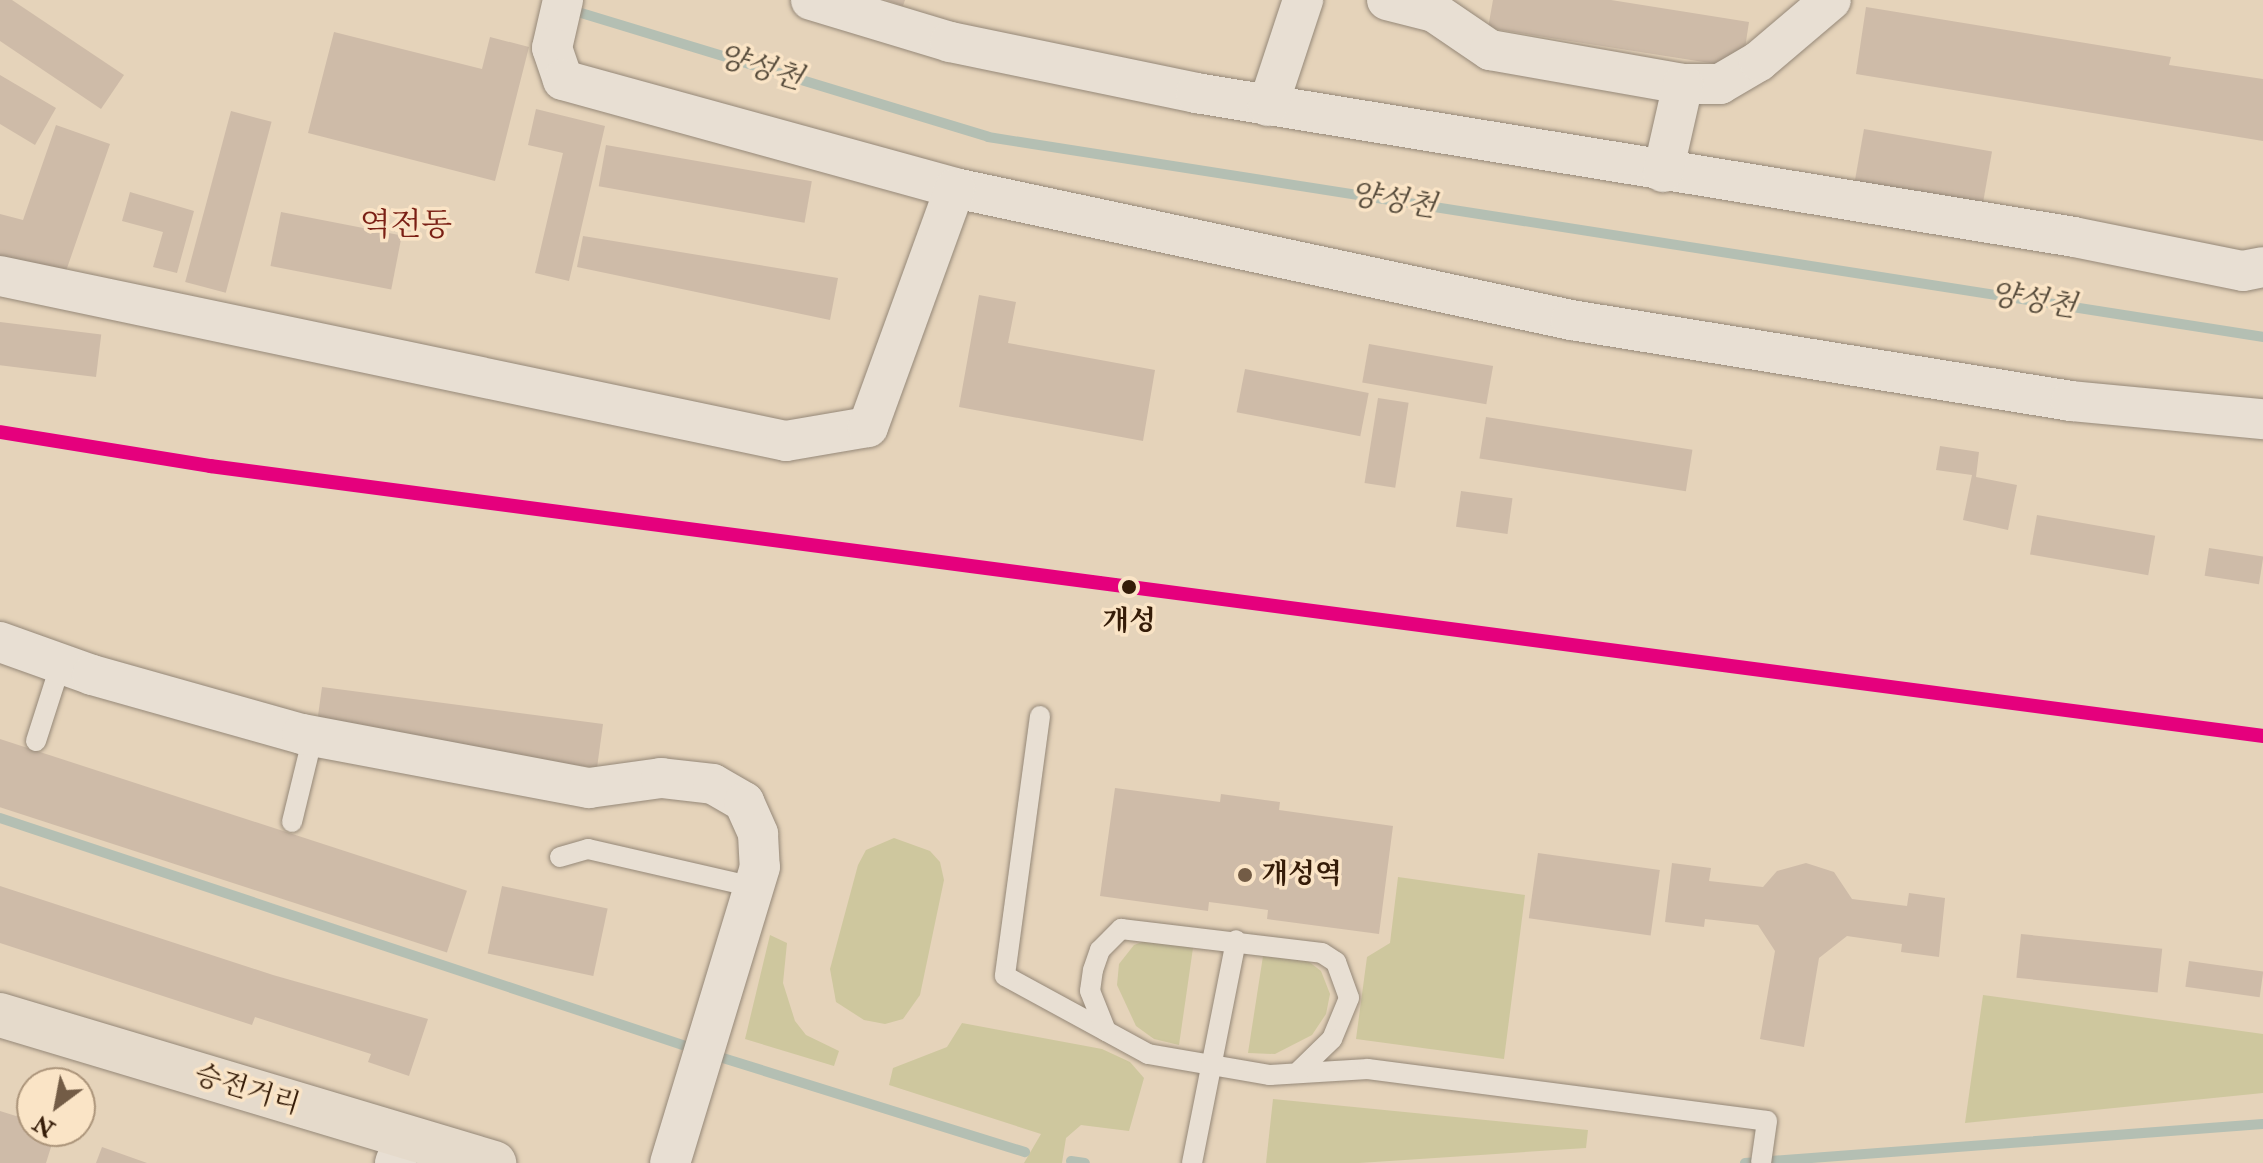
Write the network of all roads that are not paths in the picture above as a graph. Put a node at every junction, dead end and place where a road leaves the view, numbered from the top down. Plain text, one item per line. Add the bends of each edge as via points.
1 (563, 0) edge
2 (811, 0) edge
3 (1303, 0) edge
4 (1387, 0) edge
5 (1831, 0) edge
6 (1683, 84) junction
7 (1268, 106) junction
8 (1663, 172) junction
9 (955, 188) junction
10 (2263, 267) edge
11 (0, 276) edge
12 (2263, 419) edge
13 (0, 642) edge
14 (61, 663) junction
15 (1040, 716) dead end
16 (313, 736) junction
17 (36, 741) dead end
18 (292, 822) dead end
19 (560, 857) dead end
20 (754, 887) junction
21 (1236, 940) junction
22 (0, 1015) edge
23 (1107, 1032) junction
24 (1214, 1066) junction
25 (1300, 1070) junction
26 (400, 1151) edge
27 (494, 1163) edge
28 (670, 1163) edge
29 (1192, 1163) edge
30 (1761, 1163) edge

1 - 9 street via 552,48 563,80
2 - 7 street via 950,42
3 - 7 street
4 - 6 street via 1434,12 1490,50
5 - 6 street via 1759,61 1720,84
6 - 8 street
7 - 8 street
8 - 10 street via 2074,237 2243,271
9 - 11 street via 868,427 786,441
9 - 12 street via 1571,320 2071,401
13 - 14 street
14 - 16 street
14 - 17 lane
15 - 23 lane via 1005,976
16 - 18 lane
16 - 20 street via 589,788 661,778 713,784 744,802 758,834 760,867
19 - 20 lane via 588,849
20 - 28 street
21 - 23 lane via 1133,928 1109,937 1093,970 1090,991
21 - 24 lane
21 - 25 lane via 1322,953 1346,979 1349,998 1338,1028
22 - 26 main road, 승전거리
23 - 24 lane via 1148,1054
24 - 25 lane via 1270,1075
24 - 29 lane
25 - 30 lane via 1368,1069 1767,1121
26 - 27 main road, 승전거리

